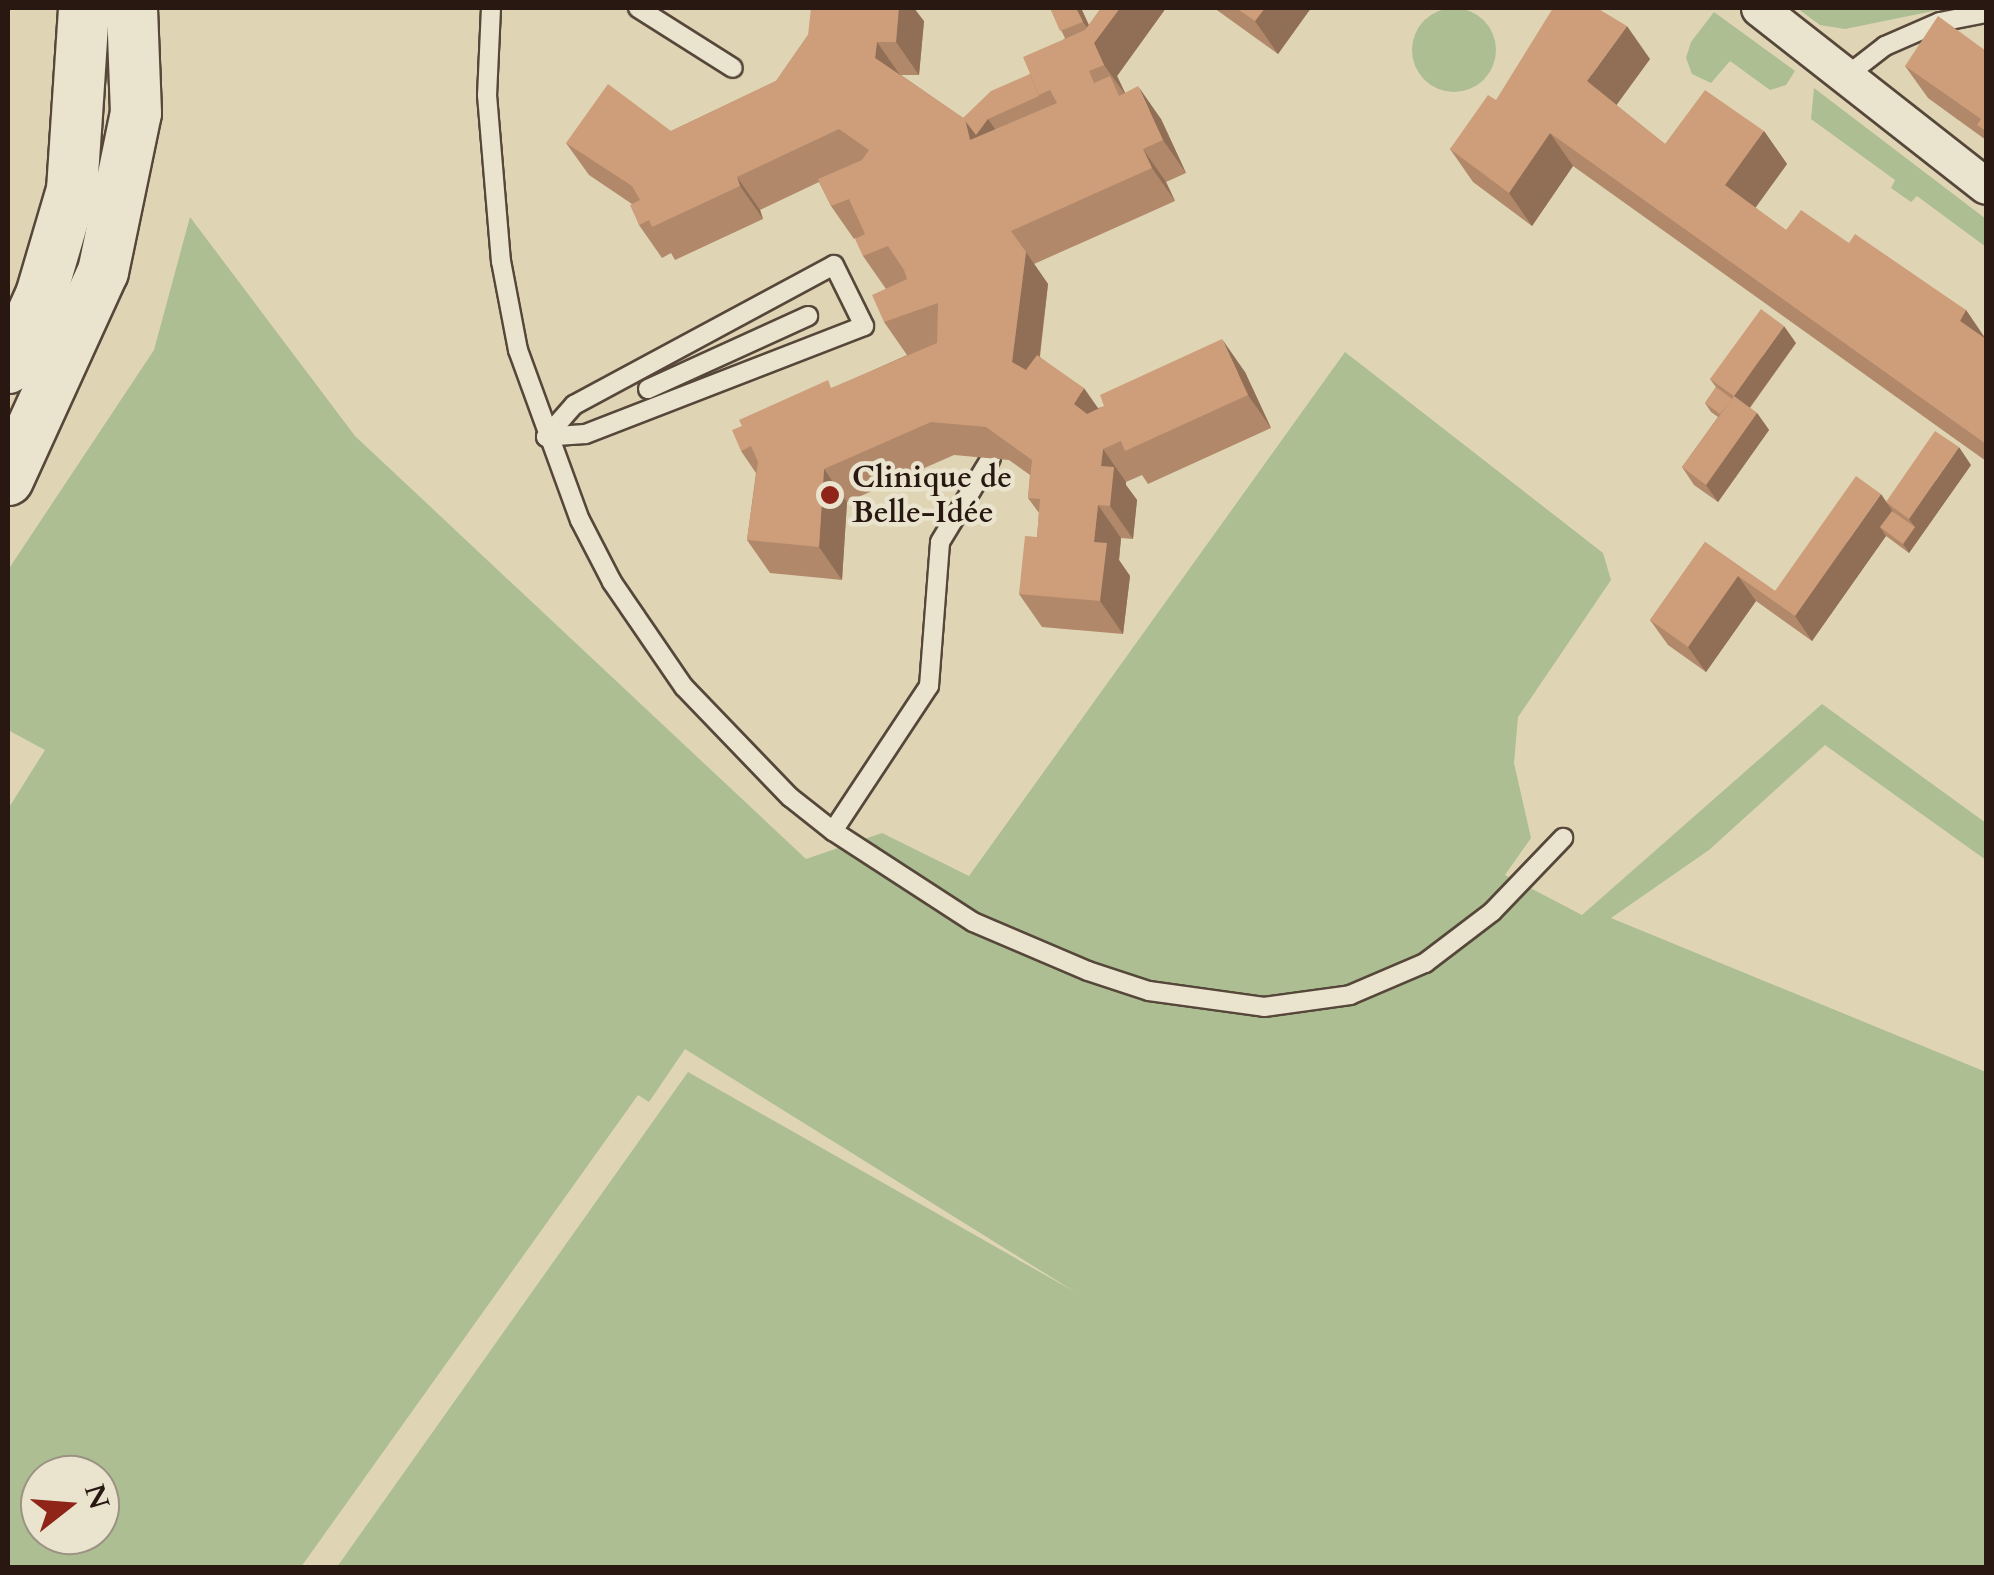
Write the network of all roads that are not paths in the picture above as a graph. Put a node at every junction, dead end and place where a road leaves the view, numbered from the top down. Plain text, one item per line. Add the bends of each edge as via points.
1 (84, 8) edge
2 (132, 8) edge
3 (491, 8) edge
4 (638, 8) edge
5 (1759, 8) edge
6 (1986, 13) edge
7 (733, 68) dead end
8 (1846, 76) junction
9 (1986, 186) edge
10 (808, 316) dead end
11 (8, 368) edge
12 (644, 381) junction
13 (656, 408) junction
14 (546, 437) junction
15 (992, 458) edge
16 (8, 480) edge
17 (832, 831) junction
18 (1563, 838) dead end

1 - 11 street via 72,190 42,294
2 - 16 street via 136,113 108,255 80,334
3 - 14 lane via 488,95 501,261 518,350
4 - 7 lane
5 - 8 street
6 - 8 lane via 1940,22 1885,46
8 - 9 street
10 - 12 lane
12 - 13 lane
12 - 13 lane via 834,265 864,326
12 - 14 lane via 574,404
13 - 14 lane via 586,434
14 - 17 lane via 612,582 674,674 790,797
15 - 17 lane via 940,542 929,686
17 - 18 lane via 973,922 1088,971 1149,991 1264,1008 1350,995 1425,963 1492,912

